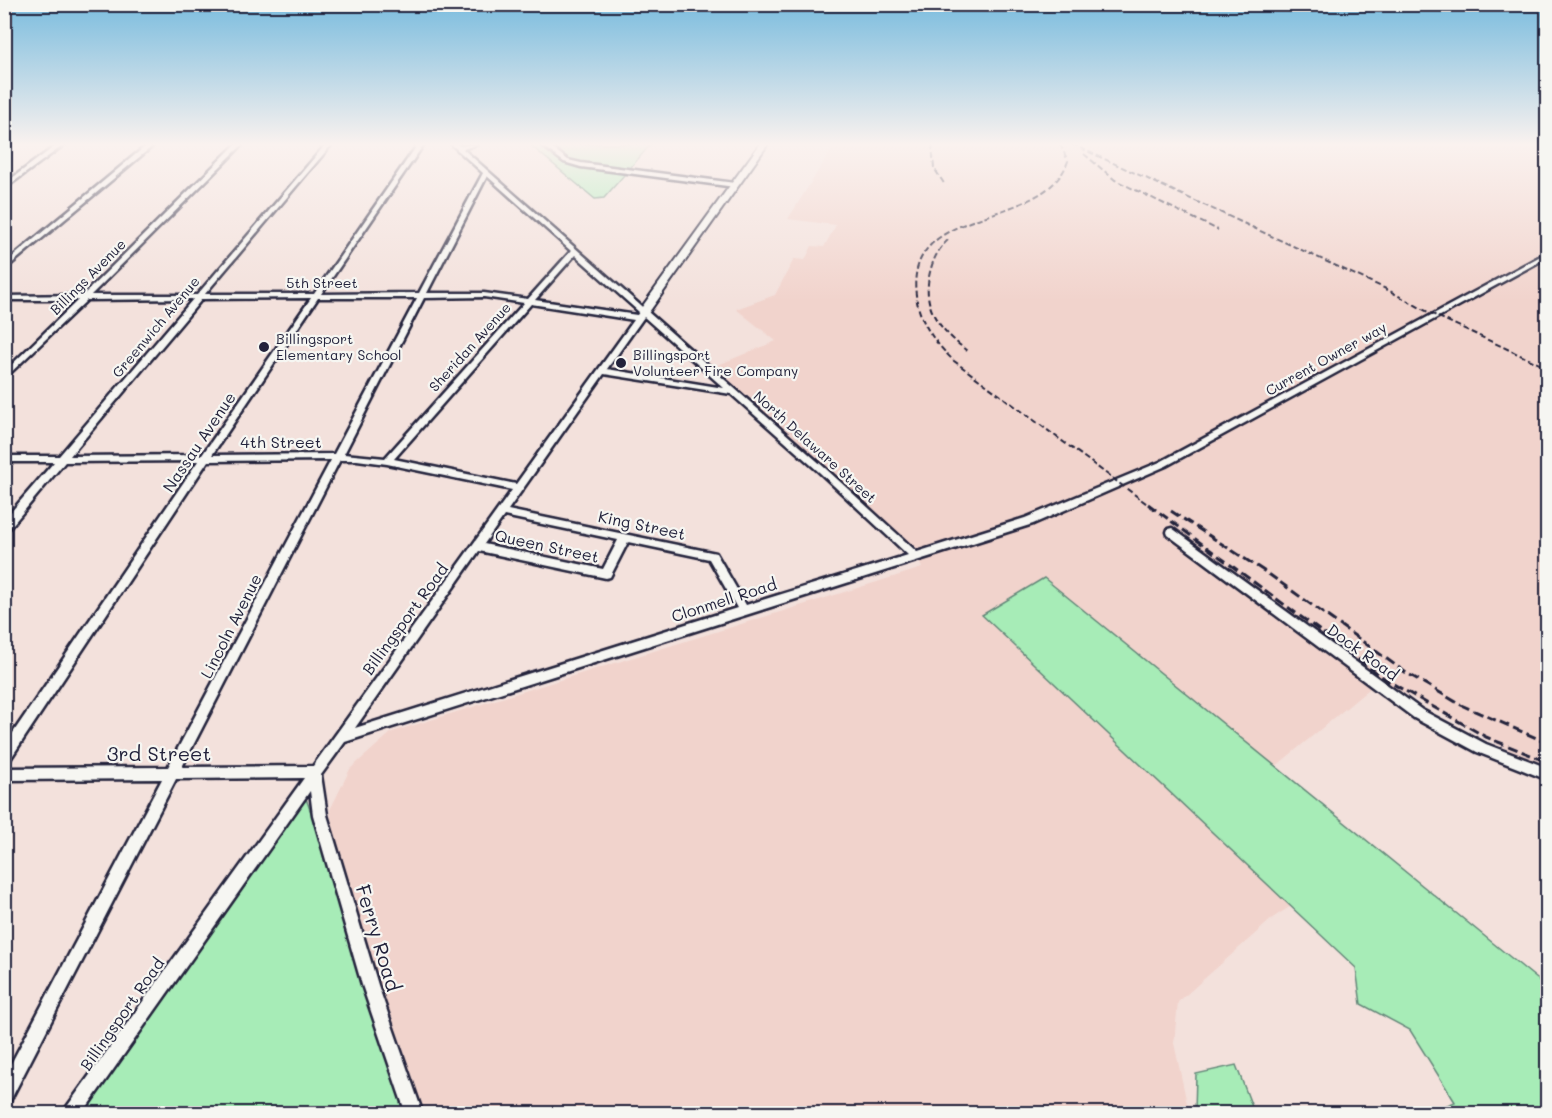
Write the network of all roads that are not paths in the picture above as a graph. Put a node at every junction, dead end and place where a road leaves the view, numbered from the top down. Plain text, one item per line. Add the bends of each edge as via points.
1 (90, 196) edge
2 (187, 196) edge
3 (285, 196) edge
4 (385, 196) edge
5 (473, 196) edge
6 (513, 196) edge
7 (727, 196) edge
8 (574, 252) junction
9 (1548, 254) edge
10 (4, 268) edge
11 (317, 296) junction
12 (420, 296) junction
13 (86, 297) junction
14 (200, 297) junction
15 (4, 298) edge
16 (529, 301) junction
17 (641, 315) junction
18 (601, 371) junction
19 (4, 377) edge
20 (734, 392) junction
21 (337, 457) junction
22 (206, 458) junction
23 (4, 459) edge
24 (63, 459) junction
25 (387, 460) junction
26 (1116, 485) joint
27 (519, 488) junction
28 (502, 512) junction
29 (4, 527) edge
30 (1172, 532) dead end
31 (624, 539) junction
32 (478, 547) junction
33 (915, 556) junction
34 (744, 611) junction
35 (339, 738) junction
36 (4, 758) edge
37 (314, 772) junction
38 (174, 773) junction
39 (4, 774) edge
40 (1548, 774) edge
41 (4, 1095) edge
42 (72, 1113) edge
43 (415, 1113) edge

1 - 10 street
2 - 13 street, Billings Avenue
3 - 14 street, Greenwich Avenue
4 - 11 street, Nassau Avenue
5 - 12 street, Lincoln Avenue
6 - 8 street, North Delaware Street
7 - 17 street, Billingsport Road
8 - 16 street, Sheridan Avenue
8 - 17 street, North Delaware Street
9 - 26 street, Current Owner way via 1164,464
11 - 12 street, 5th Street
11 - 14 street, 5th Street
11 - 22 street, Nassau Avenue
12 - 16 street, 5th Street via 484,295
12 - 21 street, Lincoln Avenue
13 - 14 street, 5th Street
13 - 15 street, 5th Street
13 - 19 street, Billings Avenue
14 - 24 street, Greenwich Avenue
16 - 17 street, 5th Street
16 - 25 street, Sheridan Avenue
17 - 18 street, Billingsport Road
17 - 20 street, North Delaware Street
18 - 20 street
18 - 27 street, Billingsport Road
20 - 33 street, North Delaware Street
21 - 22 street, 4th Street
21 - 25 street, 4th Street
21 - 38 street, Lincoln Avenue
22 - 24 street, 4th Street
22 - 36 street, Nassau Avenue
23 - 24 street, 4th Street
24 - 29 street, Greenwich Avenue
25 - 27 street, 4th Street
26 - 33 street, Clonmell Road via 1029,521
27 - 28 street, Billingsport Road
28 - 31 street, King Street
28 - 32 street, Billingsport Road
30 - 40 street, Dock Road via 1418,714 1500,759
31 - 32 street, Queen Street via 606,574
31 - 34 street, King Street via 712,556
32 - 35 street, Billingsport Road
33 - 34 street, Clonmell Road
34 - 35 street, Clonmell Road
35 - 37 street, Billingsport Road
37 - 38 street, 3rd Street
37 - 42 street, Billingsport Road
37 - 43 street, Ferry Road via 320,815 370,985
38 - 39 street, 3rd Street
38 - 41 street, Lincoln Avenue

